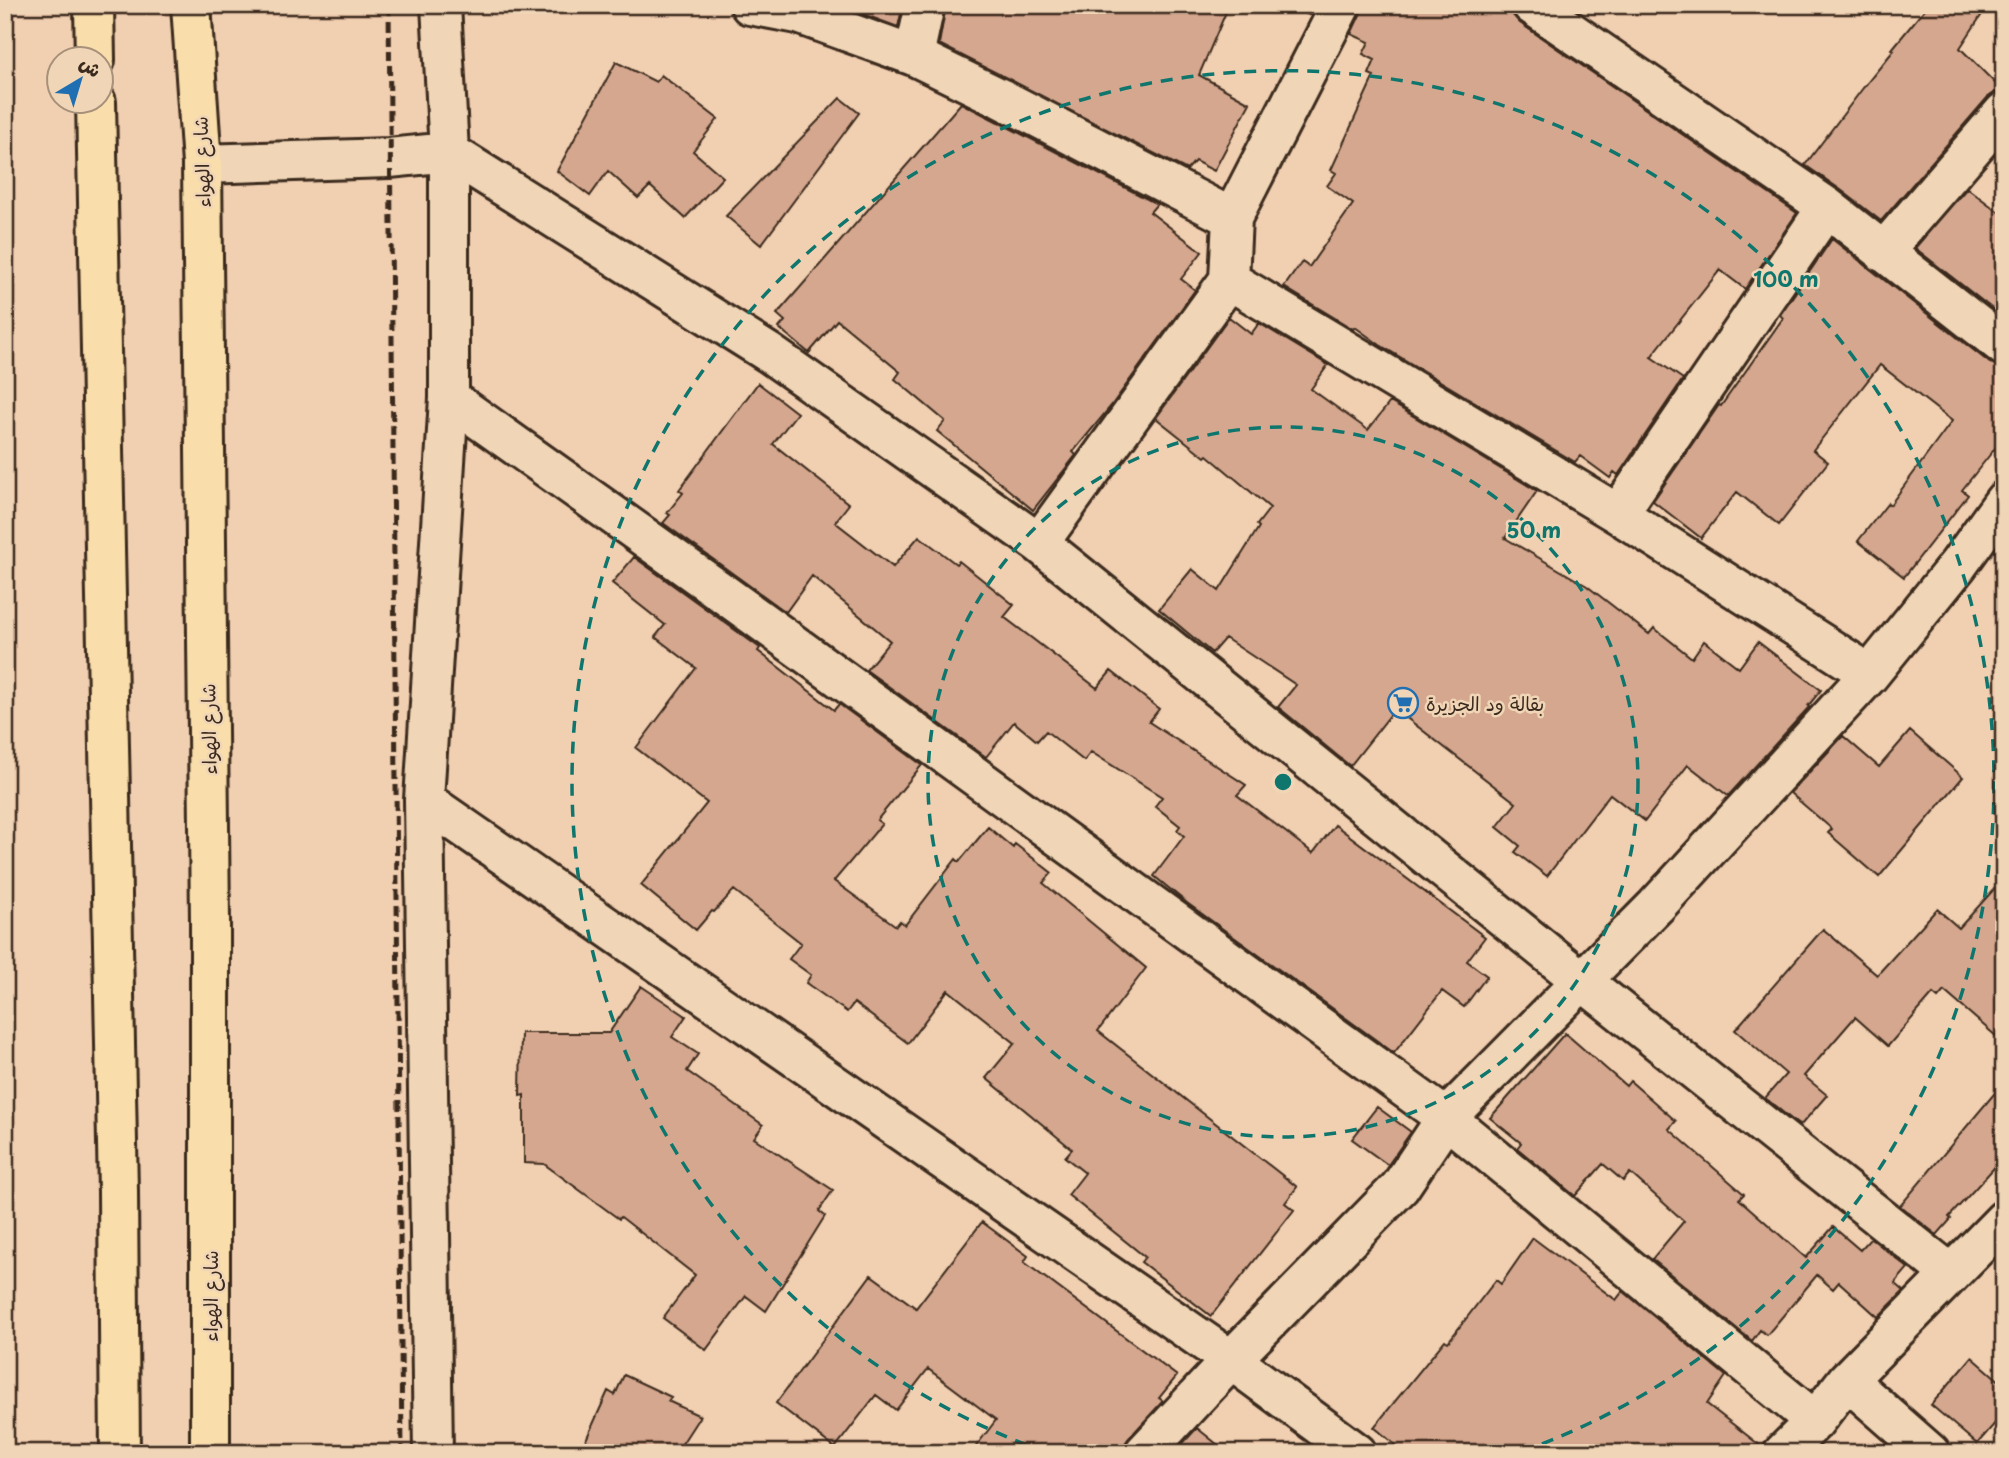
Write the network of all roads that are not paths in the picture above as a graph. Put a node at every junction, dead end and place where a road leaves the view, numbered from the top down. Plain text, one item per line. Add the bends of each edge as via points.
1 (94, 5) edge
2 (191, 5) edge
3 (441, 5) edge
4 (750, 5) edge
5 (925, 5) edge
6 (1341, 5) edge
7 (1532, 5) edge
8 (95, 46) edge
9 (914, 56) junction
10 (2004, 112) edge
11 (96, 116) edge
12 (449, 152) junction
13 (202, 164) junction
14 (1827, 207) junction
15 (1232, 218) junction
16 (1883, 252) junction
17 (1229, 280) junction
18 (2004, 346) edge
19 (449, 398) junction
20 (2004, 501) edge
21 (1618, 514) junction
22 (1038, 543) junction
23 (1870, 674) junction
24 (424, 800) junction
25 (1581, 980) junction
26 (1447, 1118) junction
27 (2004, 1220) edge
28 (1951, 1274) junction
29 (1231, 1360) junction
30 (1847, 1380) junction
31 (1815, 1421) junction
32 (120, 1453) edge
33 (210, 1453) edge
34 (433, 1453) edge
35 (1144, 1453) edge
36 (1357, 1453) edge
37 (1783, 1453) edge
38 (1930, 1453) edge

1 - 8 main road
2 - 13 main road, شارع الهواء
3 - 12 street
4 - 9 street via 798,14
5 - 9 street
6 - 15 street
7 - 14 street
9 - 15 street
10 - 16 street
11 - 32 main road
12 - 13 street
12 - 19 street
12 - 22 street via 769,353
13 - 33 main road, شارع الهواء
14 - 16 street
14 - 21 street
15 - 17 street
16 - 18 street
17 - 21 street
17 - 22 street
19 - 24 street
19 - 26 street
20 - 23 street
21 - 23 street
22 - 25 street
23 - 25 street via 1656,906
24 - 29 street
24 - 34 street
25 - 26 street
25 - 28 street
26 - 29 street via 1401,1187
26 - 31 street
27 - 28 street
28 - 30 street
29 - 35 street
29 - 36 street
30 - 31 street
30 - 38 street
31 - 37 street

